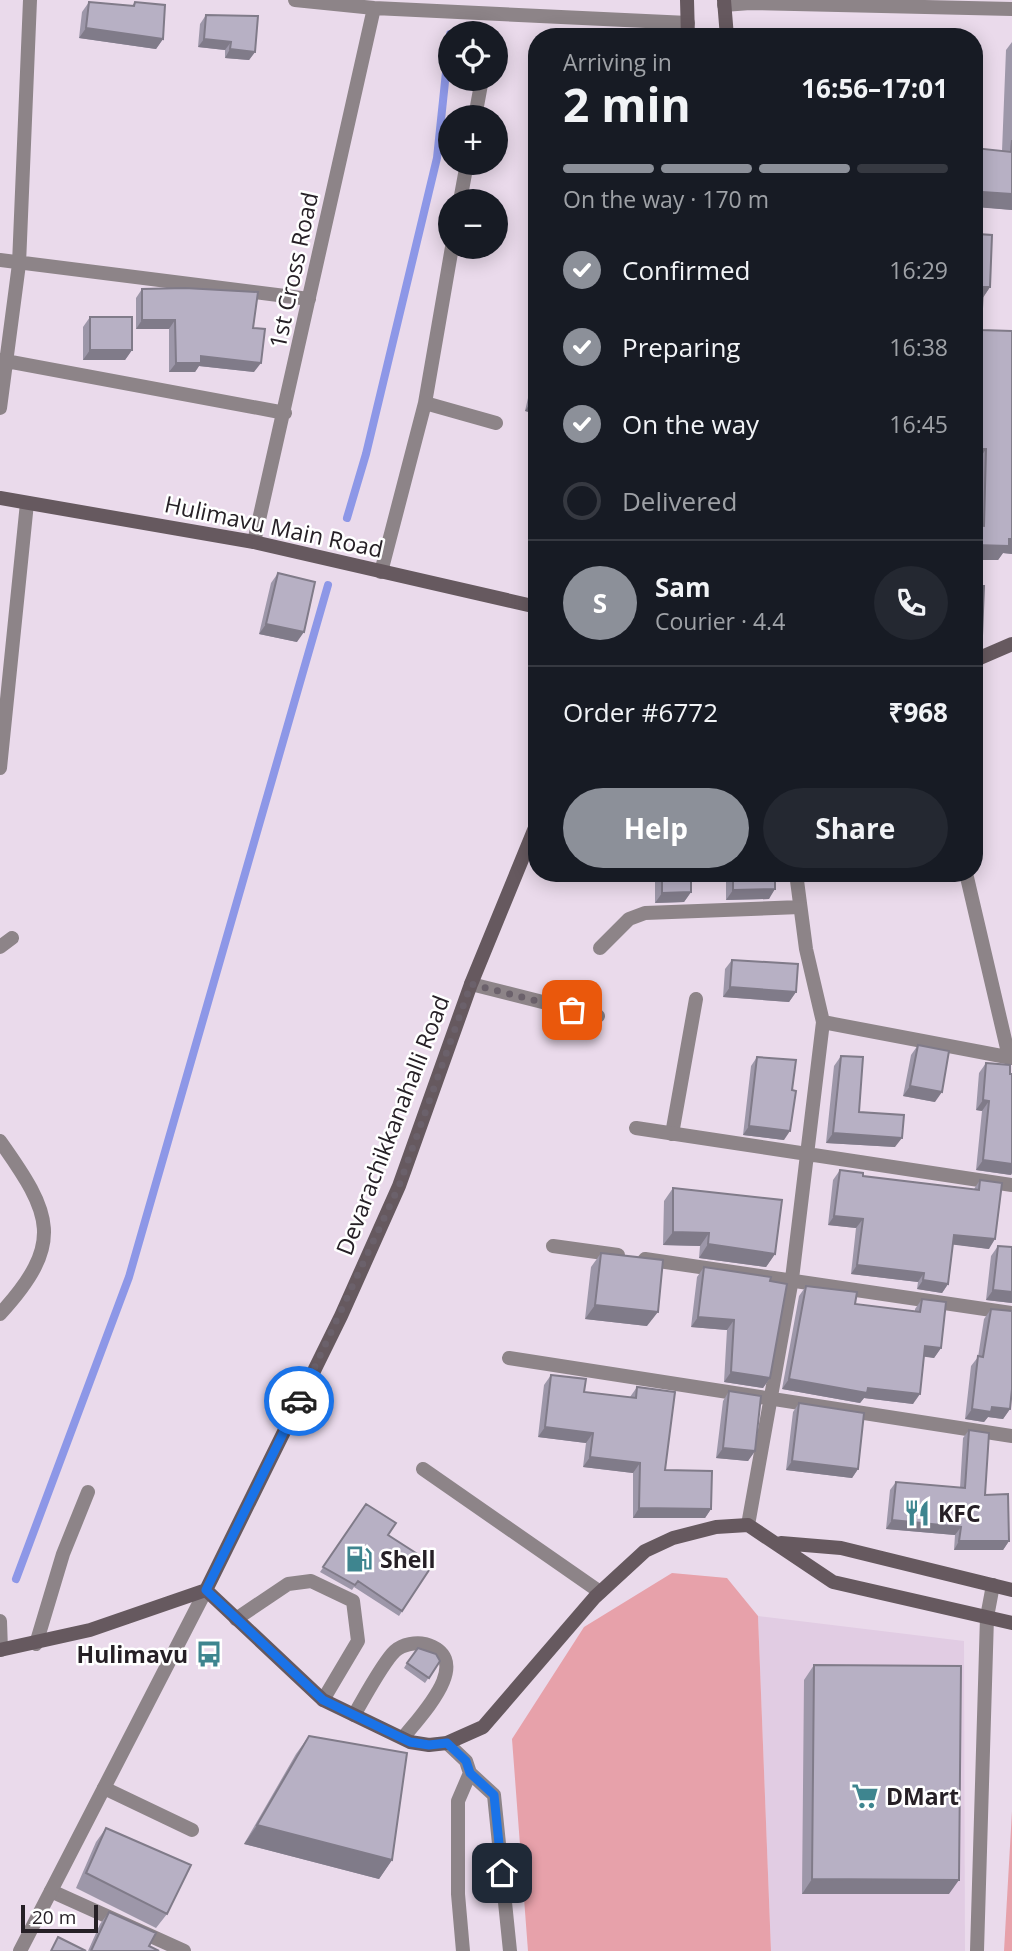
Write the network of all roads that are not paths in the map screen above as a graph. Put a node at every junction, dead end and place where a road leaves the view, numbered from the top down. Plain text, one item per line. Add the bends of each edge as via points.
1 (30, 0) edge
2 (295, 0) edge
3 (687, 0) edge
4 (724, 2) edge
5 (843, 3) edge
6 (1003, 6) edge
7 (374, 8) junction
8 (659, 28) edge
9 (688, 28) edge
10 (726, 28) edge
11 (450, 259) edge
12 (0, 260) edge
13 (19, 264) junction
14 (309, 299) junction
15 (3, 360) edge
16 (425, 403) junction
17 (0, 408) edge
18 (285, 413) junction
19 (496, 423) dead end
20 (0, 498) edge
21 (27, 503) junction
22 (254, 542) junction
23 (381, 572) junction
24 (528, 605) edge
25 (1012, 644) edge
26 (983, 657) edge
27 (0, 768) edge
28 (528, 845) edge
29 (797, 882) edge
30 (968, 882) edge
31 (800, 907) junction
32 (0, 938) edge
33 (0, 947) edge
34 (600, 948) dead end
35 (471, 984) junction
36 (696, 999) dead end
37 (598, 1016) dead end
38 (822, 1022) junction
39 (1011, 1058) edge
40 (636, 1128) dead end
41 (672, 1134) junction
42 (0, 1141) edge
43 (807, 1154) junction
44 (1012, 1185) edge
45 (553, 1246) dead end
46 (792, 1279) junction
47 (1012, 1313) edge
48 (0, 1314) edge
49 (509, 1358) dead end
50 (771, 1396) junction
51 (1012, 1436) edge
52 (423, 1469) dead end
53 (88, 1492) dead end
54 (748, 1525) junction
55 (779, 1543) junction
56 (993, 1585) junction
57 (206, 1590) junction
58 (1012, 1590) edge
59 (600, 1592) junction
60 (987, 1617) junction
61 (236, 1619) junction
62 (0, 1621) edge
63 (1012, 1623) edge
64 (36, 1644) junction
65 (0, 1650) edge
66 (323, 1700) junction
67 (354, 1715) junction
68 (403, 1738) junction
69 (447, 1743) junction
70 (470, 1773) junction
71 (104, 1788) junction
72 (192, 1830) dead end
73 (51, 1891) junction
74 (20, 1951) edge
75 (184, 1951) edge
76 (463, 1951) edge
77 (510, 1951) edge
78 (977, 1951) edge

1 - 13 street
2 - 7 street
3 - 9 main road
4 - 5 street
4 - 10 main road
5 - 6 street
7 - 8 street
7 - 14 street, 1st Cross Road
11 - 16 street
12 - 13 street
13 - 14 street
13 - 15 street
14 - 18 street, 1st Cross Road
15 - 17 street
15 - 18 street
16 - 19 street
16 - 23 street
18 - 22 street, 1st Cross Road
20 - 21 main road, Hulimavu Main Road
21 - 22 main road, Hulimavu Main Road
21 - 27 street
22 - 23 main road, Hulimavu Main Road
23 - 24 main road, Hulimavu Main Road
25 - 26 main road
28 - 35 main road, Devarachikkanahalli Road
29 - 31 street
30 - 39 street
31 - 34 street via 645,913 629,919
31 - 38 street
32 - 33 street via 12,938
35 - 37 street
35 - 57 main road, Devarachikkanahalli Road via 399,1186 341,1316
36 - 41 street
38 - 39 street
38 - 43 street
40 - 41 street
41 - 43 street
42 - 48 street via 33,1188 45,1223 40,1262
43 - 44 street
43 - 46 street
45 - 46 street
46 - 47 street
46 - 50 street
49 - 50 street
50 - 51 street
50 - 54 street
52 - 59 street
53 - 64 street via 62,1554
54 - 55 main road
54 - 59 main road via 673,1538 645,1552
55 - 56 main road via 841,1548
55 - 60 main road via 833,1582
56 - 58 main road
56 - 60 street
57 - 61 main road
57 - 64 main road
57 - 71 street
59 - 69 main road via 483,1727
60 - 63 main road
60 - 78 street
61 - 66 main road
61 - 66 street via 288,1584 312,1581 353,1601 358,1641
62 - 65 street
64 - 65 main road
66 - 67 main road
67 - 68 main road
67 - 68 street via 395,1651 415,1642 429,1645 444,1655 448,1669 443,1684
68 - 69 main road via 429,1745
69 - 70 street via 466,1761
70 - 76 street via 458,1801
70 - 77 street via 494,1795
71 - 72 street
71 - 73 street
73 - 74 street
73 - 75 street

